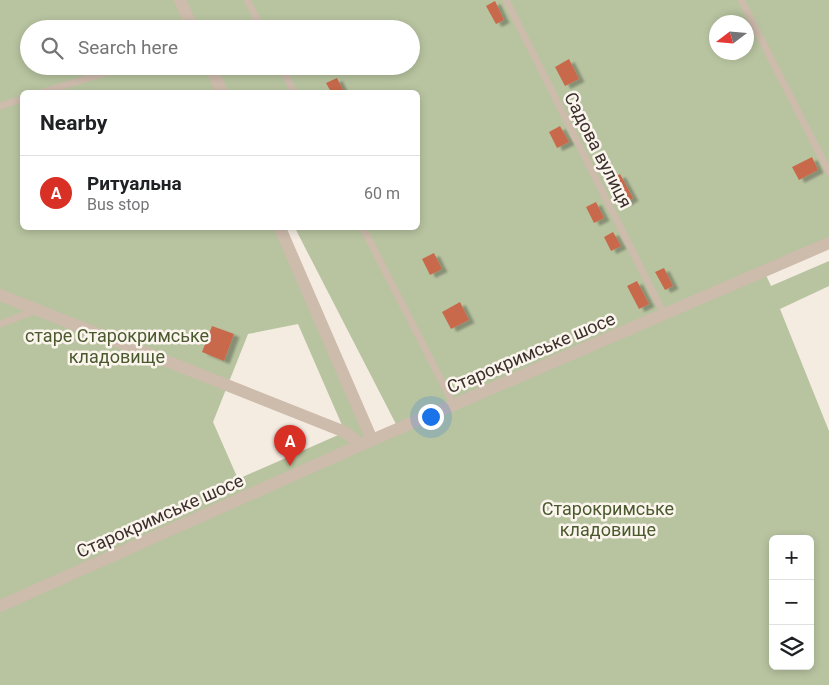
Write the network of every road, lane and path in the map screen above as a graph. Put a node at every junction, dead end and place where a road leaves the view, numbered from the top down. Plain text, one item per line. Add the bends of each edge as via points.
1 (180, 0) edge
2 (247, 0) edge
3 (506, 0) edge
4 (740, 0) edge
5 (189, 20) edge
6 (257, 20) edge
7 (99, 75) edge
8 (214, 75) edge
9 (286, 75) edge
10 (50, 90) edge
11 (221, 90) edge
12 (293, 90) edge
13 (20, 100) edge
14 (0, 106) edge
15 (829, 172) edge
16 (281, 230) edge
17 (364, 230) edge
18 (829, 243) edge
19 (0, 295) edge
20 (38, 310) junction
21 (664, 314) junction
22 (0, 324) edge
23 (454, 405) junction
24 (367, 443) junction
25 (0, 606) edge

1 - 5 street
2 - 6 lane
3 - 21 lane, Садова вулиця
4 - 15 lane
7 - 10 lane
8 - 11 street
9 - 12 lane
13 - 14 lane
16 - 24 street
17 - 23 lane
18 - 21 street, Старокримське шосе
19 - 20 street
20 - 22 lane
20 - 24 street
21 - 23 street, Старокримське шосе
23 - 24 street, Старокримське шосе
24 - 25 street, Старокримське шосе

